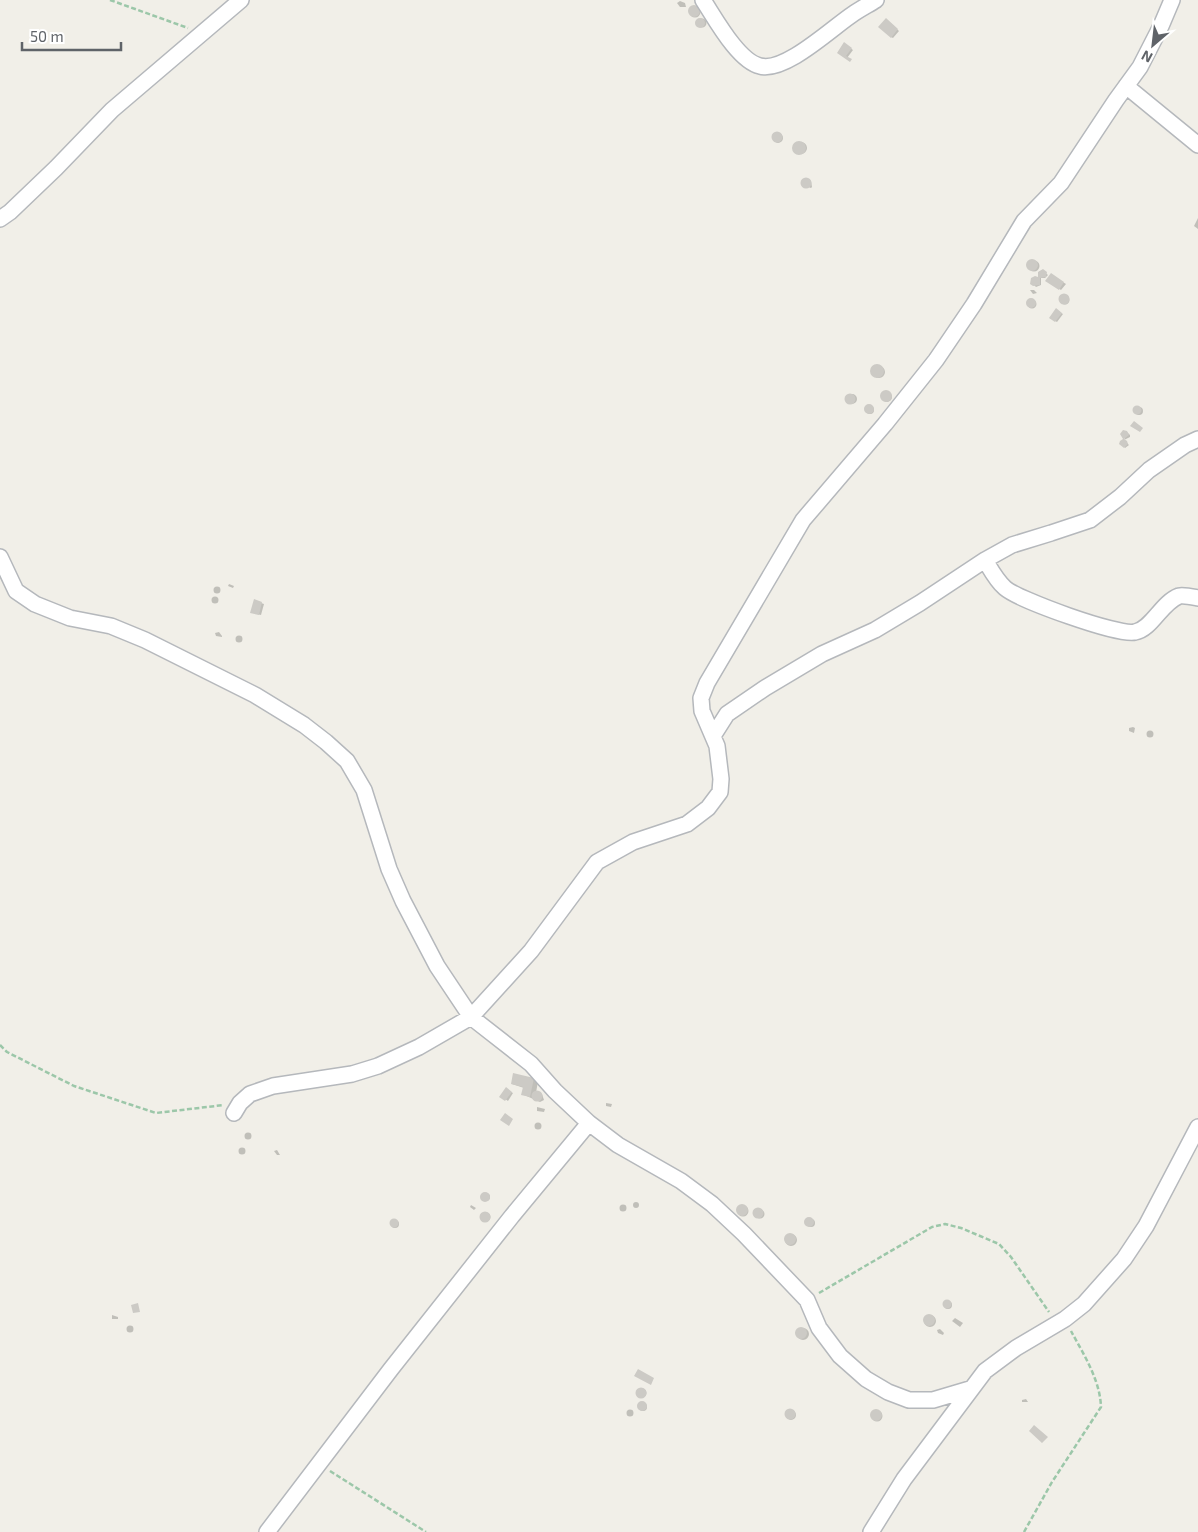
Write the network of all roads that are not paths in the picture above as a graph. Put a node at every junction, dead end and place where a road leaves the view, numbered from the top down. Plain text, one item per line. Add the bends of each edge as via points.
1 (241, 0) edge
2 (703, 0) edge
3 (876, 0) edge
4 (1172, 0) edge
5 (1126, 86) junction
6 (1198, 145) edge
7 (0, 219) edge
8 (1198, 439) edge
9 (0, 557) edge
10 (985, 560) junction
11 (1198, 598) edge
12 (713, 736) junction
13 (471, 1017) junction
14 (237, 1108) road end
15 (589, 1123) junction
16 (1198, 1127) edge
17 (970, 1389) junction
18 (267, 1532) edge
19 (871, 1532) edge

1 - 7 street via 112,110 56,168
2 - 3 street via 730,42 760,66 774,66 807,50 852,14
4 - 5 street via 1140,67
5 - 6 street
5 - 12 street via 1061,183 1024,221 936,360 803,520 707,683 701,698 702,711
8 - 10 street via 1149,470 1090,520 1012,545
9 - 13 street via 16,591 36,604 70,618 111,626 217,675 304,725 347,761 364,790 389,869 403,901 437,966
10 - 11 street via 1005,588 1017,596 1123,632 1135,632 1146,627 1161,608 1180,596
10 - 12 street via 920,603 765,688 727,714
12 - 13 street via 721,780 720,792 708,808 687,824 633,842 596,862 531,951
13 - 14 street via 378,1066 352,1074 273,1086 250,1094
13 - 15 street via 531,1064
15 - 17 street via 712,1204 807,1300 819,1328 840,1356 866,1379 909,1400 933,1400
15 - 18 street via 391,1369
16 - 17 street via 1151,1218 1108,1277 1084,1304 985,1371
17 - 19 street via 904,1479

